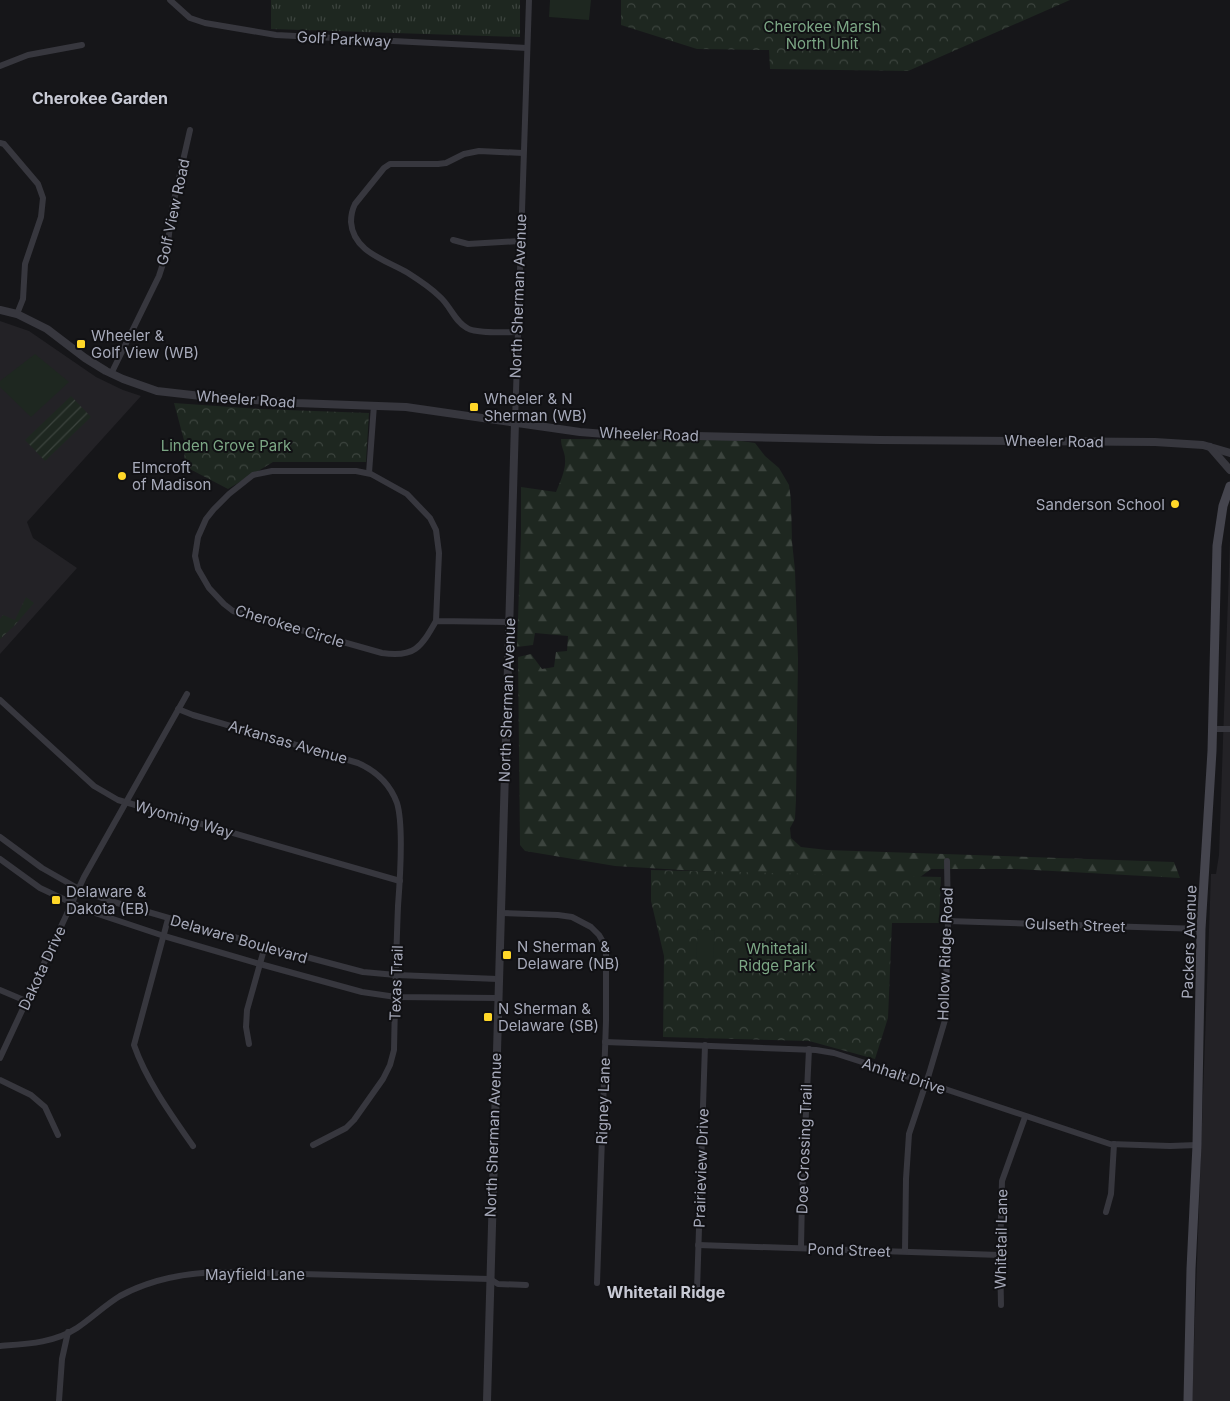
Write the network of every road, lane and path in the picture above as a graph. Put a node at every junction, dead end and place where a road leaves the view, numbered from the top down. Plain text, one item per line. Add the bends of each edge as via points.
1 (170, 0) edge
2 (529, 0) edge
3 (82, 45) dead end
4 (527, 48) junction
5 (0, 66) edge
6 (190, 130) dead end
7 (0, 143) edge
8 (523, 153) junction
9 (453, 240) dead end
10 (520, 241) junction
11 (0, 310) edge
12 (17, 314) junction
13 (516, 332) junction
14 (111, 374) junction
15 (374, 405) junction
16 (514, 422) junction
17 (1208, 446) junction
18 (1230, 453) edge
19 (1230, 470) edge
20 (369, 473) junction
21 (1230, 486) edge
22 (436, 620) junction
23 (509, 622) junction
24 (187, 694) dead end
25 (0, 700) edge
26 (178, 709) junction
27 (1213, 728) junction
28 (1230, 728) edge
29 (389, 789) joint
30 (126, 802) junction
31 (0, 836) edge
32 (0, 859) edge
33 (947, 861) dead end
34 (400, 881) junction
35 (79, 889) junction
36 (72, 904) junction
37 (500, 913) junction
38 (168, 919) junction
39 (948, 921) junction
40 (1201, 928) junction
41 (164, 936) junction
42 (265, 946) junction
43 (260, 964) junction
44 (396, 975) junction
45 (498, 980) junction
46 (0, 990) edge
47 (396, 997) junction
48 (497, 998) junction
49 (26, 1001) junction
50 (605, 1042) junction
51 (249, 1044) dead end
52 (705, 1045) junction
53 (809, 1049) junction
54 (0, 1058) edge
55 (0, 1080) edge
56 (925, 1083) junction
57 (1025, 1117) junction
58 (58, 1135) dead end
59 (1114, 1144) junction
60 (313, 1145) dead end
61 (1197, 1145) junction
62 (194, 1146) dead end
63 (1106, 1212) dead end
64 (698, 1245) junction
65 (801, 1248) junction
66 (905, 1252) junction
67 (1000, 1255) junction
68 (490, 1279) junction
69 (597, 1283) dead end
70 (526, 1285) dead end
71 (697, 1290) dead end
72 (1001, 1305) dead end
73 (68, 1332) junction
74 (0, 1346) edge
75 (59, 1401) edge
76 (487, 1401) edge
77 (1188, 1401) edge

1 - 4 street, Golf Parkway via 190,18 276,35
2 - 4 street, North Sherman Avenue
3 - 5 street via 28,56
4 - 8 street, North Sherman Avenue
6 - 14 street, Golf View Road via 167,251 159,276
7 - 12 street via 38,184 44,198 41,217 27,255 23,299
8 - 10 street, North Sherman Avenue
8 - 13 street via 472,152 438,164 393,164 384,168 352,209 352,231 357,242 412,275 441,297 465,328
9 - 10 street via 468,244
10 - 13 street, North Sherman Avenue
11 - 12 street, Wheeler Road
12 - 14 street, Wheeler Road via 47,329
13 - 16 street, North Sherman Avenue
14 - 15 street, Wheeler Road via 141,386 181,395
15 - 16 street, Wheeler Road
15 - 20 street
16 - 17 street, Wheeler Road via 605,434 1156,442
16 - 23 street, North Sherman Avenue
17 - 18 street, Wheeler Road
17 - 19 street
20 - 22 street, Cherokee Circle via 407,494 430,518 436,530 439,553
20 - 22 street, Cherokee Circle via 272,471 253,475 229,494 206,519 198,537 195,556 198,569 209,588 234,611 382,653 410,653 425,641
21 - 27 main road, Packers Avenue via 1218,546
22 - 23 street
23 - 37 street, North Sherman Avenue
24 - 26 street, Dakota Drive
25 - 30 street, Wyoming Way via 94,786
26 - 29 street, Arkansas Avenue via 358,763 374,771
26 - 30 street, Dakota Drive
27 - 28 street
27 - 40 main road, Packers Avenue
29 - 34 street, Texas Trail via 397,803 400,823
30 - 34 street, Wyoming Way
30 - 35 street, Dakota Drive
31 - 35 street, Delaware Boulevard via 42,868
32 - 36 street, Delaware Boulevard via 40,888
33 - 39 street, Hollow Ridge Road
34 - 44 street, Texas Trail
35 - 36 street, Dakota Drive
35 - 38 street, Delaware Boulevard
36 - 41 street, Delaware Boulevard
36 - 49 street, Dakota Drive
37 - 45 street, North Sherman Avenue
37 - 50 street, Rigney Lane via 572,917 599,935 606,947 607,964
38 - 41 street
38 - 42 street, Delaware Boulevard
39 - 40 street, Gulseth Street
39 - 56 street, Hollow Ridge Road via 945,1020
40 - 61 main road, Packers Avenue
41 - 43 street, Delaware Boulevard
41 - 62 street via 134,1045 149,1078
42 - 43 street
42 - 44 street, Delaware Boulevard via 363,972
43 - 47 street, Delaware Boulevard via 362,992
43 - 51 street via 246,1015
44 - 45 street, Delaware Boulevard
44 - 47 street, Texas Trail
45 - 48 street, North Sherman Avenue
46 - 49 street
47 - 48 street, Delaware Boulevard
47 - 60 street, Texas Trail via 394,1050 383,1079 346,1128
48 - 68 street, North Sherman Avenue
49 - 54 street, Dakota Drive
50 - 52 street, Anhalt Drive
50 - 69 street, Rigney Lane
52 - 53 street, Anhalt Drive
52 - 64 street, Prairieview Drive
53 - 56 street, Anhalt Drive
53 - 65 street, Doe Crossing Trail
55 - 58 street via 45,1107
56 - 57 street, Anhalt Drive
56 - 66 street, Hollow Ridge Road via 909,1134
57 - 59 street, Anhalt Drive
57 - 67 street, Whitetail Lane via 1002,1181
59 - 61 street, Anhalt Drive
59 - 63 street via 1111,1194
61 - 77 main road, Packers Avenue
64 - 65 street, Pond Street
64 - 71 street, Prairieview Drive
65 - 66 street, Pond Street
66 - 67 street, Pond Street
67 - 72 street, Whitetail Lane
68 - 70 street, Mayfield Lane via 498,1284
68 - 73 street, Mayfield Lane via 227,1272 192,1274 144,1285 119,1297
68 - 76 street, North Sherman Avenue
73 - 74 street, Mayfield Lane via 37,1344
73 - 75 street

